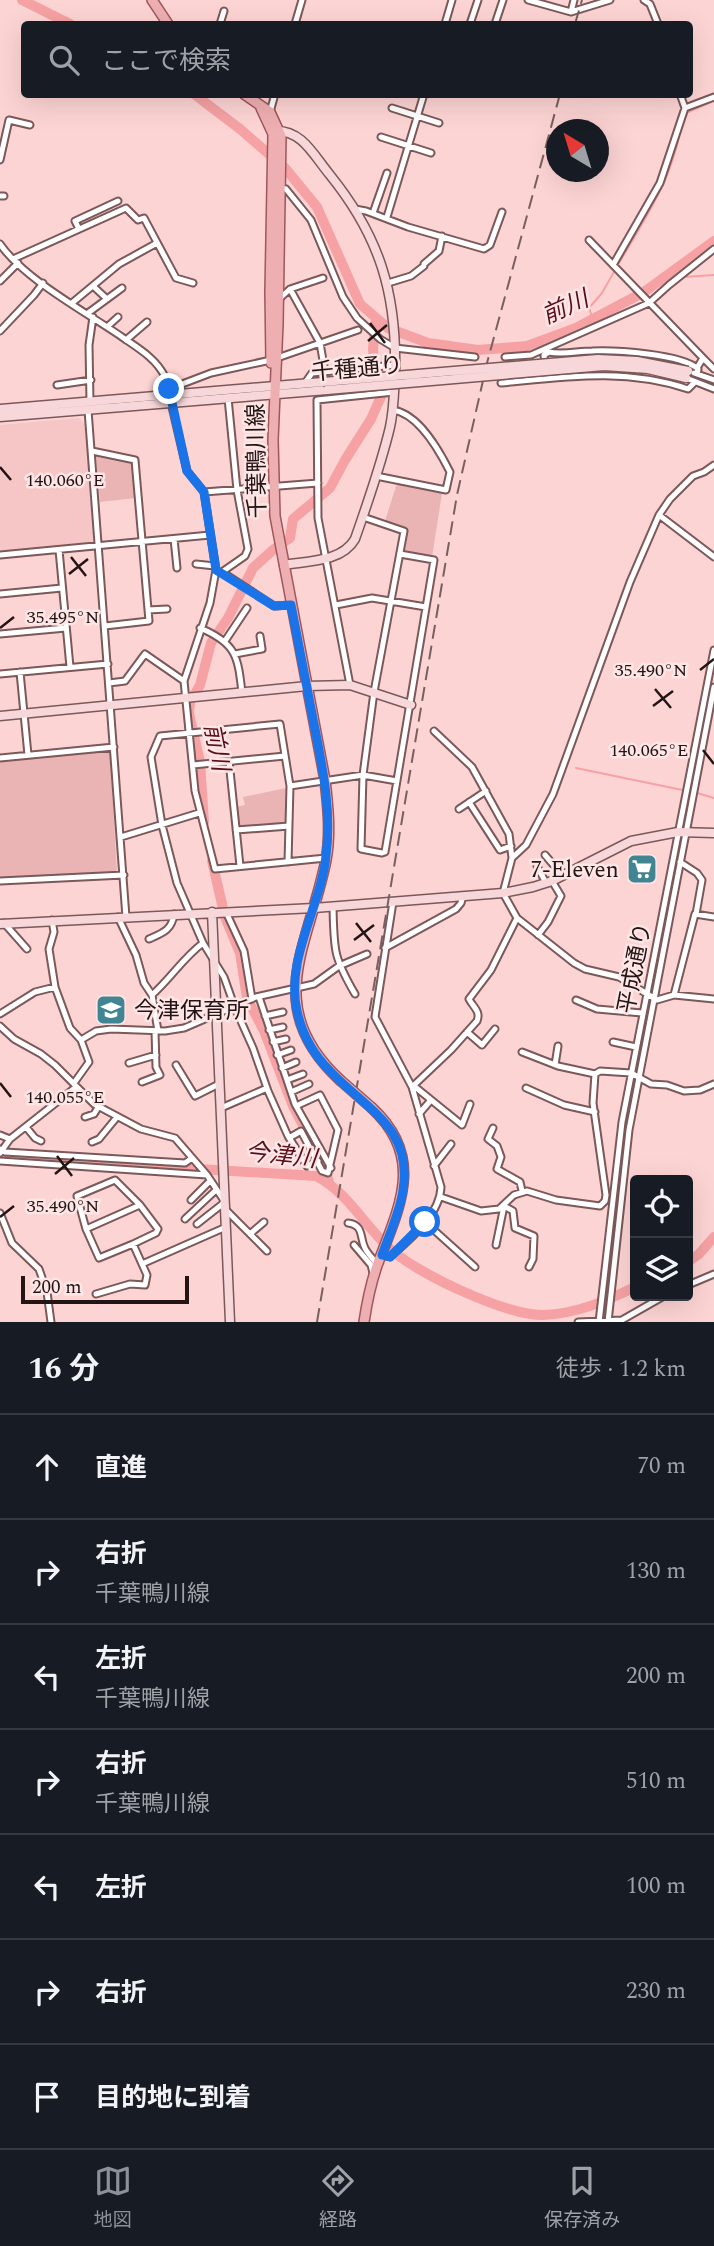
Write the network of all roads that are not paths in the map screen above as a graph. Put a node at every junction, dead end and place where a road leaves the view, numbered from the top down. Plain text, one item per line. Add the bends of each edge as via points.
1 (152, 0) edge
2 (302, 0) edge
3 (453, 0) edge
4 (478, 0) edge
5 (503, 0) edge
6 (528, 0) edge
7 (574, 0) edge
8 (610, 0) edge
9 (644, 0) edge
10 (224, 11) dead end
11 (570, 12) junction
12 (167, 21) edge
13 (221, 21) edge
14 (296, 21) edge
15 (446, 21) edge
16 (471, 21) edge
17 (496, 21) edge
18 (656, 21) edge
19 (714, 97) edge
20 (249, 98) edge
21 (274, 98) edge
22 (423, 98) edge
23 (681, 98) edge
24 (260, 106) junction
25 (391, 108) dead end
26 (685, 108) junction
27 (270, 111) junction
28 (417, 116) junction
29 (439, 123) dead end
30 (30, 125) dead end
31 (276, 134) junction
32 (381, 137) dead end
33 (408, 145) junction
34 (431, 153) dead end
35 (0, 160) edge
36 (387, 173) dead end
37 (281, 185) junction
38 (118, 201) dead end
39 (355, 209) junction
40 (502, 212) dead end
41 (373, 213) junction
42 (387, 217) junction
43 (79, 229) junction
44 (442, 236) junction
45 (589, 240) dead end
46 (157, 243) junction
47 (0, 244) edge
48 (714, 249) edge
49 (16, 261) junction
50 (615, 267) junction
51 (323, 278) dead end
52 (0, 281) edge
53 (43, 283) junction
54 (193, 283) dead end
55 (388, 283) junction
56 (93, 286) junction
57 (122, 288) dead end
58 (290, 289) junction
59 (107, 299) junction
60 (279, 299) junction
61 (72, 303) junction
62 (649, 303) junction
63 (90, 315) junction
64 (117, 317) dead end
65 (147, 322) dead end
66 (107, 327) junction
67 (358, 330) dead end
68 (0, 331) edge
69 (127, 340) junction
70 (320, 343) junction
71 (559, 343) junction
72 (395, 348) junction
73 (560, 353) junction
74 (475, 357) dead end
75 (703, 358) junction
76 (274, 359) junction
77 (395, 365) junction
78 (714, 369) edge
79 (697, 371) junction
80 (326, 372) junction
81 (687, 375) junction
82 (545, 379) junction
83 (91, 380) junction
84 (714, 380) edge
85 (695, 382) junction
86 (304, 383) junction
87 (57, 385) dead end
88 (325, 386) junction
89 (714, 389) edge
90 (274, 390) junction
91 (394, 392) junction
92 (170, 396) junction
93 (228, 398) junction
94 (89, 406) junction
95 (0, 409) edge
96 (393, 410) junction
97 (0, 417) edge
98 (92, 451) junction
99 (714, 465) edge
100 (376, 476) junction
101 (318, 483) junction
102 (272, 487) junction
103 (237, 490) junction
104 (204, 492) junction
105 (659, 515) junction
106 (363, 517) junction
107 (210, 535) junction
108 (174, 538) junction
109 (142, 542) junction
110 (99, 546) junction
111 (59, 550) junction
112 (400, 554) junction
113 (0, 555) edge
114 (714, 557) edge
115 (325, 558) junction
116 (196, 564) dead end
117 (284, 565) junction
118 (177, 568) dead end
119 (217, 569) junction
120 (62, 588) junction
121 (0, 594) edge
122 (390, 601) junction
123 (291, 605) junction
124 (336, 605) junction
125 (426, 607) junction
126 (247, 608) dead end
127 (167, 609) dead end
128 (148, 610) junction
129 (105, 626) junction
130 (66, 628) junction
131 (200, 628) junction
132 (0, 634) edge
133 (260, 636) dead end
134 (225, 642) junction
135 (714, 650) edge
136 (235, 654) junction
137 (108, 664) junction
138 (70, 667) junction
139 (20, 672) junction
140 (0, 674) edge
141 (184, 681) junction
142 (109, 683) junction
143 (350, 685) junction
144 (307, 686) junction
145 (714, 687) edge
146 (374, 692) junction
147 (242, 693) junction
148 (186, 698) junction
149 (111, 705) junction
150 (411, 705) junction
151 (24, 713) junction
152 (0, 716) edge
153 (434, 732) dead end
154 (190, 733) junction
155 (114, 747) junction
156 (28, 755) junction
157 (285, 756) junction
158 (0, 758) edge
159 (229, 761) junction
160 (192, 765) junction
161 (363, 775) junction
162 (325, 780) junction
163 (397, 780) junction
164 (290, 786) junction
165 (486, 791) junction
166 (469, 802) junction
167 (459, 810) dead end
168 (200, 813) junction
169 (162, 825) junction
170 (289, 826) junction
171 (236, 830) junction
172 (682, 832) junction
173 (714, 833) edge
174 (121, 837) junction
175 (510, 846) junction
176 (545, 855) dead end
177 (326, 858) junction
178 (512, 858) junction
179 (288, 862) junction
180 (680, 862) junction
181 (240, 866) junction
182 (537, 866) dead end
183 (124, 875) junction
184 (563, 876) junction
185 (0, 881) edge
186 (549, 882) junction
187 (503, 893) junction
188 (463, 896) junction
189 (393, 902) junction
190 (333, 906) junction
191 (314, 908) junction
192 (212, 912) junction
193 (226, 912) junction
194 (190, 913) junction
195 (174, 914) junction
196 (696, 914) junction
197 (122, 917) junction
198 (714, 917) edge
199 (517, 918) junction
200 (52, 920) junction
201 (2, 923) edge
202 (538, 935) junction
203 (149, 940) dead end
204 (203, 943) junction
205 (27, 948) dead end
206 (386, 948) junction
207 (367, 954) dead end
208 (214, 961) junction
209 (339, 966) junction
210 (55, 987) junction
211 (295, 990) junction
212 (355, 994) dead end
213 (152, 995) junction
214 (646, 995) junction
215 (674, 995) junction
216 (255, 998) junction
217 (653, 998) junction
218 (714, 999) edge
219 (576, 1000) dead end
220 (235, 1007) junction
221 (284, 1012) dead end
222 (642, 1013) junction
223 (0, 1014) edge
224 (216, 1015) junction
225 (265, 1016) junction
226 (0, 1026) edge
227 (282, 1027) dead end
228 (269, 1030) junction
229 (495, 1030) dead end
230 (156, 1031) junction
231 (467, 1032) junction
232 (286, 1038) dead end
233 (81, 1040) junction
234 (273, 1042) junction
235 (613, 1042) dead end
236 (558, 1046) dead end
237 (636, 1047) junction
238 (291, 1051) dead end
239 (522, 1052) dead end
240 (156, 1055) junction
241 (278, 1055) junction
242 (296, 1062) dead end
243 (129, 1063) dead end
244 (176, 1065) dead end
245 (555, 1065) junction
246 (282, 1068) junction
247 (631, 1073) junction
248 (303, 1074) dead end
249 (595, 1074) junction
250 (638, 1077) junction
251 (286, 1080) junction
252 (142, 1082) dead end
253 (219, 1084) junction
254 (309, 1084) dead end
255 (714, 1084) edge
256 (75, 1085) junction
257 (267, 1087) junction
258 (413, 1087) junction
259 (526, 1087) dead end
260 (291, 1092) junction
261 (430, 1100) junction
262 (470, 1104) dead end
263 (99, 1106) junction
264 (296, 1106) junction
265 (220, 1108) junction
266 (595, 1112) junction
267 (419, 1114) junction
268 (85, 1117) dead end
269 (117, 1117) junction
270 (146, 1122) dead end
271 (26, 1127) junction
272 (493, 1128) dead end
273 (141, 1129) junction
274 (0, 1135) edge
275 (289, 1138) junction
276 (10, 1139) junction
277 (41, 1141) dead end
278 (92, 1142) dead end
279 (451, 1144) dead end
280 (309, 1145) junction
281 (1, 1151) edge
282 (298, 1152) junction
283 (192, 1158) junction
284 (0, 1161) edge
285 (318, 1161) junction
286 (435, 1166) junction
287 (331, 1168) junction
288 (206, 1175) junction
289 (210, 1181) junction
290 (216, 1190) junction
291 (522, 1191) junction
292 (441, 1197) junction
293 (191, 1200) dead end
294 (605, 1202) junction
295 (613, 1203) junction
296 (620, 1203) junction
297 (140, 1205) junction
298 (225, 1205) junction
299 (504, 1206) junction
300 (0, 1213) edge
301 (185, 1219) dead end
302 (264, 1222) dead end
303 (425, 1222) junction
304 (348, 1223) dead end
305 (197, 1224) dead end
306 (226, 1227) junction
307 (86, 1229) junction
308 (250, 1234) junction
309 (133, 1244) junction
310 (354, 1245) dead end
311 (496, 1245) dead end
312 (267, 1251) dead end
313 (383, 1259) junction
314 (142, 1264) junction
315 (529, 1266) dead end
316 (475, 1267) dead end
317 (714, 1275) edge
318 (374, 1276) junction
319 (693, 1283) edge
320 (96, 1293) dead end
321 (655, 1301) edge
322 (599, 1321) edge
323 (51, 1322) edge
324 (230, 1322) edge
325 (363, 1322) edge
326 (578, 1322) edge
327 (610, 1322) edge

1 - 12 main road
2 - 14 street
3 - 15 street
4 - 16 street
5 - 17 street
6 - 11 street
7 - 11 street
8 - 11 street
9 - 18 street
10 - 13 street
19 - 26 street
20 - 24 main road, 千葉鴨川線
21 - 27 street
22 - 28 street
23 - 26 street
24 - 27 main road, 千葉鴨川線
24 - 31 main road, 千葉鴨川線
25 - 28 street
26 - 50 street via 657,190
27 - 31 main road, 千葉鴨川線
28 - 29 street
28 - 33 street
30 - 35 street via 9,120
31 - 37 main road, 千葉鴨川線 via 281,148
31 - 39 street via 291,132 299,137
31 - 76 main road, 千葉鴨川線 via 270,292
32 - 33 street
33 - 34 street
33 - 42 street
36 - 41 street
37 - 60 main road, 千葉鴨川線
37 - 72 street via 311,220 343,298 357,318
38 - 43 street via 75,221
39 - 41 street
39 - 55 street
40 - 44 street via 487,248
41 - 42 street
42 - 44 street
43 - 46 street via 126,208 138,220 144,218
43 - 49 street
44 - 55 street via 439,251 424,266
45 - 50 street
46 - 54 street via 176,278
46 - 56 street via 119,264
47 - 49 street
48 - 62 street
49 - 52 street
49 - 53 street
50 - 62 street
51 - 58 street
53 - 61 street
53 - 68 street
55 - 72 street
56 - 59 street
56 - 61 street
57 - 59 street
58 - 60 street
58 - 70 street
59 - 63 street
60 - 76 main road, 千葉鴨川線
61 - 63 street
62 - 71 street
62 - 75 street
63 - 66 street
63 - 83 street
64 - 66 street
65 - 69 street
66 - 69 street
67 - 70 street
69 - 92 street via 162,370
70 - 76 street
70 - 80 street
71 - 73 street
71 - 82 street via 531,355 508,357 503,383
72 - 74 street
72 - 77 street
73 - 79 street via 638,353 682,361
73 - 82 street via 544,355
75 - 78 street
75 - 79 street
76 - 90 main road, 千葉鴨川線
76 - 92 street via 211,373
77 - 80 street
77 - 91 street
79 - 81 street, 千種通り
79 - 84 street, 千種通り
80 - 86 street via 312,373
81 - 85 street, 千種通り
81 - 88 street, 千種通り, bridge via 604,366
82 - 85 street via 615,374 688,389
83 - 87 street
83 - 94 street
85 - 89 street, 千種通り
86 - 88 street, 千種通り
86 - 90 street, 千種通り
88 - 90 street, 千種通り
90 - 92 street, 千種通り
90 - 93 street, 千種通り
90 - 102 main road, 千葉鴨川線
91 - 96 street
91 - 101 street via 317,400
92 - 93 street, 千種通り
92 - 94 street, 千種通り
92 - 104 street via 187,471
93 - 103 street
94 - 95 street, 千種通り
94 - 97 street, 千種通り
94 - 98 street
96 - 100 street
96 - 100 street via 411,418 435,445 450,472 446,490
98 - 109 street via 135,460
98 - 110 street
99 - 105 street via 693,476
100 - 106 street
101 - 102 street
101 - 115 street
102 - 103 street
102 - 117 main road, 千葉鴨川線
103 - 104 street
103 - 119 street via 248,549 245,556
104 - 107 street
105 - 114 street
105 - 178 street via 553,794 526,845
106 - 112 street via 404,531
106 - 115 street via 348,549
107 - 108 street
107 - 119 street
108 - 109 street
108 - 118 street
109 - 110 street
109 - 128 street
110 - 111 street
110 - 129 street
111 - 113 street
111 - 120 street
112 - 122 street
112 - 125 street via 433,560
115 - 117 street
115 - 124 street
116 - 119 street
117 - 123 main road, 千葉鴨川線
119 - 123 street via 274,606
119 - 131 street
120 - 121 street
120 - 130 street
122 - 124 street via 372,598
122 - 125 street
122 - 146 street
123 - 144 main road, 千葉鴨川線
124 - 143 street
125 - 150 street
126 - 134 street
127 - 128 street
128 - 129 street via 149,621
129 - 137 street
130 - 132 street
130 - 138 street
131 - 134 street
131 - 141 street
133 - 136 street via 262,649
134 - 136 street
135 - 172 street, 平成通り
136 - 147 street
137 - 138 street
137 - 142 street
138 - 139 street
139 - 140 street
139 - 151 street
141 - 142 street via 145,654 125,681
141 - 148 street
142 - 149 street
143 - 144 street
143 - 146 street
144 - 147 street
144 - 162 main road, 千葉鴨川線
145 - 172 street, 平成通り
146 - 150 street
146 - 161 street
147 - 148 street
148 - 149 street
148 - 154 street
149 - 151 street
149 - 155 street
150 - 163 street
151 - 152 street
151 - 156 street
153 - 165 street via 471,767
154 - 157 street via 281,724
154 - 160 street
154 - 169 street via 160,736 151,757
155 - 156 street
155 - 174 street
156 - 158 street
157 - 159 street
157 - 164 street
159 - 160 street
159 - 171 street
160 - 168 street
161 - 162 street
161 - 163 street
161 - 163 street via 361,849 382,853
162 - 164 street
162 - 177 main road, 千葉鴨川線 via 329,816
164 - 170 street
165 - 166 street
165 - 175 street via 509,834
166 - 167 street
166 - 175 street via 500,850
168 - 169 street
168 - 181 street via 215,869
169 - 174 street
169 - 194 street
170 - 171 street
170 - 179 street
171 - 181 street
172 - 173 street
172 - 180 street, 平成通り
172 - 184 street via 631,841
172 - 214 street, 平成通り
174 - 183 street
175 - 178 street
176 - 184 street
177 - 179 street
177 - 191 main road, 千葉鴨川線
178 - 187 street
179 - 181 street
180 - 196 street via 702,880
180 - 217 street, 平成通り
182 - 186 street
183 - 185 street
183 - 197 street
184 - 186 street
186 - 187 street
186 - 202 street via 561,896
187 - 188 street
187 - 199 street
188 - 189 street
188 - 206 street via 456,909
189 - 190 street
189 - 206 street
190 - 191 street
190 - 209 street
191 - 193 street
191 - 211 main road, 千葉鴨川線
192 - 193 street
192 - 194 street
192 - 208 street
193 - 216 street via 244,951
194 - 195 street
194 - 204 street
195 - 197 street
195 - 203 street via 165,933
196 - 198 street
196 - 215 street
197 - 200 street
197 - 213 street
199 - 202 street
199 - 231 street via 491,970 469,998 479,1016
200 - 201 street
200 - 210 street via 49,948
201 - 205 street
202 - 214 street via 574,963 619,977
204 - 208 street
204 - 213 street via 187,954
206 - 258 street via 375,1017
207 - 209 street
208 - 220 street
208 - 224 street
209 - 211 street via 314,984
209 - 212 street
210 - 223 street via 35,992
210 - 233 street via 70,1028
211 - 216 street
211 - 313 main road, 千葉鴨川線, bridge via 296,1007 315,1054 396,1137 403,1159 403,1193
213 - 230 street
214 - 217 street
214 - 222 street, 平成通り
215 - 217 street
215 - 218 street
216 - 220 street
216 - 225 street
217 - 250 street, 平成通り
219 - 222 street via 597,1009
220 - 224 street
220 - 257 street
221 - 225 street
222 - 237 street, 平成通り
224 - 230 street via 184,1028
224 - 253 street
225 - 228 street
226 - 256 street
227 - 228 street
228 - 234 street
229 - 231 street via 482,1045
230 - 233 street via 111,1029
230 - 240 street
231 - 258 street
232 - 234 street
233 - 256 street via 89,1062
234 - 241 street
235 - 237 street
236 - 245 street
237 - 247 street, 平成通り
238 - 241 street
239 - 245 street
240 - 243 street
240 - 252 street via 160,1075
241 - 246 street
242 - 246 street
244 - 253 street via 195,1096
245 - 249 street
246 - 251 street
247 - 249 street
247 - 250 street
247 - 295 street, 平成通り
248 - 251 street
249 - 266 street
250 - 255 street via 684,1091
250 - 296 street, 平成通り
251 - 260 street
253 - 265 street
254 - 260 street
256 - 263 street
256 - 271 street
257 - 265 street
257 - 275 street
258 - 261 street
258 - 267 street
259 - 266 street via 564,1105
260 - 264 street
261 - 262 street via 461,1125
261 - 267 street
263 - 268 street
263 - 269 street
264 - 287 street
264 - 287 street via 320,1095 338,1130
265 - 298 street
266 - 294 street
267 - 286 street
269 - 273 street
269 - 278 street
270 - 273 street
271 - 276 street
271 - 277 street
272 - 291 street via 488,1139 501,1157 497,1169 520,1182
273 - 283 street via 175,1138
274 - 276 street
275 - 280 street via 301,1131
275 - 282 street
276 - 281 street
279 - 286 street
280 - 282 street
280 - 285 street
281 - 283 street via 185,1163
282 - 285 street via 307,1166
283 - 288 street
284 - 288 street
285 - 287 street via 322,1171 328,1173
286 - 292 street
288 - 289 street
289 - 290 street
289 - 293 street
290 - 298 street
290 - 301 street
291 - 294 street via 600,1206
291 - 299 street
292 - 299 street via 481,1211
292 - 303 street
294 - 295 street
295 - 296 street
295 - 322 street, 平成通り
296 - 327 street, 平成通り
297 - 307 street
297 - 307 street via 115,1180 77,1196
297 - 309 street via 158,1229
298 - 305 street
298 - 306 street
298 - 308 street
299 - 311 street
299 - 315 street via 513,1211 515,1228 534,1236
300 - 323 street via 12,1243 39,1269
302 - 308 street
303 - 313 street
303 - 316 street
304 - 313 street via 360,1230 364,1248
306 - 314 street
306 - 324 street
307 - 309 street via 99,1258
308 - 312 street
309 - 314 street
310 - 318 street
313 - 318 main road, 千葉鴨川線
314 - 320 street via 145,1285
317 - 319 street
318 - 325 main road, 千葉鴨川線
321 - 327 street
322 - 326 street
322 - 327 street

